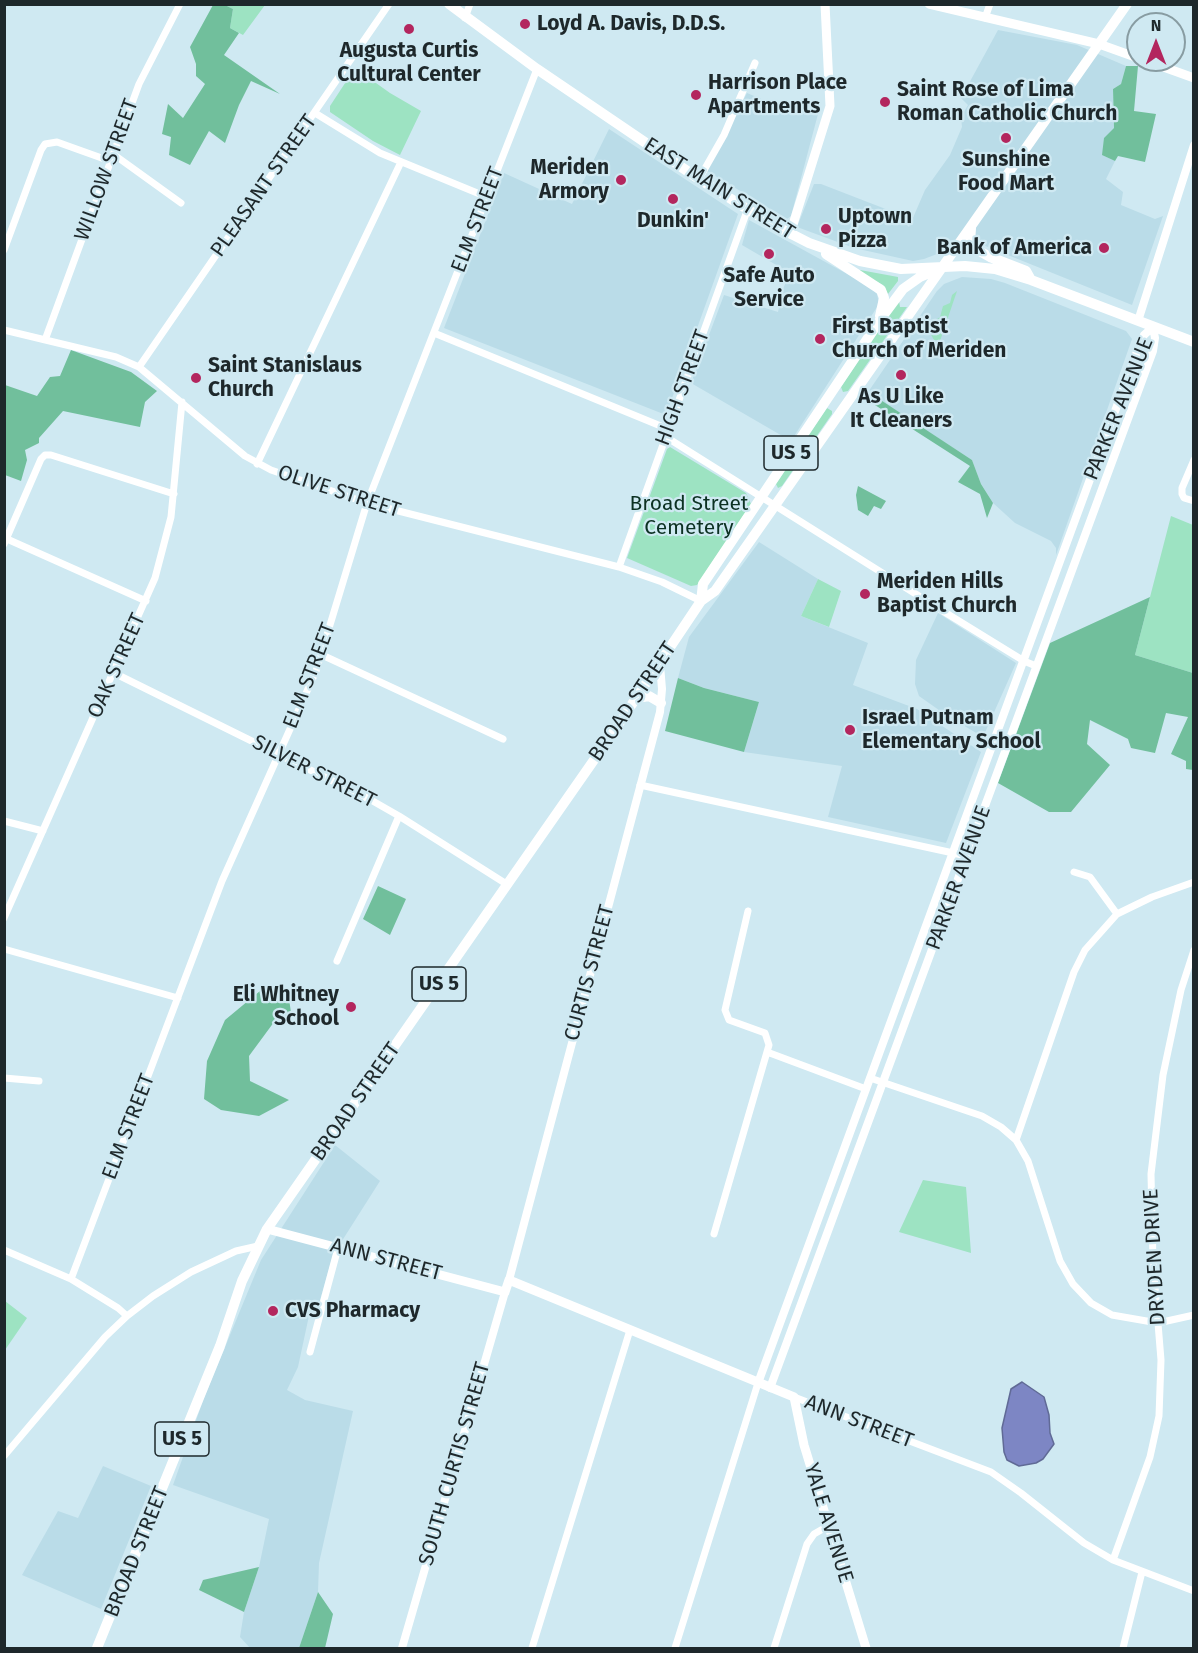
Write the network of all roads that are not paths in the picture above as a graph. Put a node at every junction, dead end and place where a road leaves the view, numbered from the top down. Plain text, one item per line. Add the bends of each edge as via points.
1 (389, 4) edge
2 (449, 4) edge
3 (470, 4) edge
4 (825, 4) edge
5 (929, 4) edge
6 (990, 4) edge
7 (1127, 4) edge
8 (179, 5) edge
9 (465, 18) junction
10 (985, 18) junction
11 (1099, 44) junction
12 (1126, 54) edge
13 (755, 63) dead end
14 (537, 69) junction
15 (1177, 72) edge
16 (1194, 78) edge
17 (315, 113) junction
18 (1194, 145) edge
19 (112, 157) junction
20 (401, 162) junction
21 (699, 179) junction
22 (487, 197) junction
23 (181, 203) dead end
24 (747, 210) junction
25 (972, 224) junction
26 (790, 234) junction
27 (809, 243) junction
28 (4, 250) edge
29 (940, 268) junction
30 (1031, 280) junction
31 (1138, 321) junction
32 (879, 322) junction
33 (1153, 327) junction
34 (4, 330) edge
35 (434, 333) junction
36 (45, 340) junction
37 (1194, 342) edge
38 (139, 367) junction
39 (830, 395) junction
40 (182, 402) junction
41 (845, 406) junction
42 (668, 429) junction
43 (666, 437) junction
44 (1194, 460) edge
45 (257, 464) junction
46 (174, 494) junction
47 (761, 496) junction
48 (1194, 501) edge
49 (367, 503) junction
50 (775, 505) junction
51 (1070, 536) junction
52 (1083, 540) junction
53 (6, 541) edge
54 (620, 567) junction
55 (146, 600) junction
56 (701, 601) junction
57 (322, 656) junction
58 (1024, 661) junction
59 (660, 665) junction
60 (1036, 666) junction
61 (114, 673) junction
62 (637, 698) junction
63 (661, 703) junction
64 (503, 739) dead end
65 (992, 748) junction
66 (1005, 753) junction
67 (279, 754) junction
68 (640, 785) junction
69 (399, 816) junction
70 (4, 821) edge
71 (43, 831) junction
72 (953, 853) junction
73 (967, 856) junction
74 (1074, 872) dead end
75 (1194, 882) edge
76 (508, 885) junction
77 (748, 912) dead end
78 (1117, 914) junction
79 (4, 918) edge
80 (4, 949) edge
81 (1194, 950) edge
82 (337, 961) dead end
83 (912, 965) junction
84 (925, 969) junction
85 (178, 998) junction
86 (767, 1052) junction
87 (4, 1078) edge
88 (870, 1078) junction
89 (39, 1081) dead end
90 (884, 1083) junction
91 (866, 1089) junction
92 (1016, 1140) junction
93 (834, 1178) junction
94 (846, 1183) junction
95 (267, 1229) junction
96 (714, 1234) dead end
97 (258, 1246) junction
98 (338, 1248) junction
99 (4, 1250) edge
100 (798, 1275) junction
101 (71, 1279) junction
102 (509, 1280) junction
103 (810, 1280) junction
104 (505, 1292) junction
105 (1194, 1315) edge
106 (127, 1316) junction
107 (1158, 1323) junction
108 (630, 1330) junction
109 (310, 1352) dead end
110 (758, 1383) junction
111 (770, 1388) junction
112 (794, 1397) junction
113 (4, 1456) edge
114 (828, 1526) junction
115 (1113, 1560) junction
116 (1142, 1572) junction
117 (1194, 1591) edge
118 (98, 1648) edge
119 (402, 1648) edge
120 (532, 1648) edge
121 (675, 1648) edge
122 (774, 1648) edge
123 (866, 1648) edge
124 (1124, 1648) edge

1 - 17 street, PLEASANT STREET
2 - 9 main road, EAST MAIN STREET
3 - 9 street
4 - 26 main road via 828,114
5 - 10 main road
6 - 10 street
7 - 11 main road, BROAD STREET / US 5
8 - 19 street, WILLOW STREET via 139,84
9 - 14 main road, EAST MAIN STREET
10 - 11 main road
11 - 12 main road
11 - 25 main road, BROAD STREET / US 5
13 - 21 street via 724,135
14 - 21 main road, EAST MAIN STREET
14 - 22 street, ELM STREET
15 - 16 main road
17 - 20 street via 368,148
17 - 38 street, PLEASANT STREET
18 - 31 street
19 - 23 street
19 - 28 street via 57,142 45,144
19 - 36 street, WILLOW STREET
20 - 22 street
20 - 45 street
21 - 24 main road, EAST MAIN STREET
22 - 35 street, ELM STREET
24 - 26 main road, EAST MAIN STREET
24 - 42 street, HIGH STREET
25 - 29 main road, BROAD STREET / US 5
25 - 30 main road via 970,243 974,248 1026,271
26 - 27 main road, EAST MAIN STREET
27 - 29 main road, EAST MAIN STREET via 880,266
27 - 32 main road via 881,290 884,298
29 - 30 main road, EAST MAIN STREET via 988,267
29 - 32 main road, BROAD STREET / US 5 via 903,289
29 - 41 main road, BROAD STREET / US 5
30 - 31 main road, EAST MAIN STREET
31 - 33 main road, EAST MAIN STREET
32 - 39 main road, BROAD STREET / US 5
33 - 37 main road, EAST MAIN STREET
33 - 51 street, PARKER AVENUE via 1139,346
33 - 52 street, PARKER AVENUE via 1153,351
34 - 36 street, OLIVE STREET
35 - 42 street
35 - 49 street, ELM STREET
36 - 38 street, OLIVE STREET via 116,357
38 - 40 street, OLIVE STREET
39 - 41 main road
39 - 47 main road, BROAD STREET / US 5
40 - 45 street, OLIVE STREET
40 - 46 street, OAK STREET
41 - 50 main road, BROAD STREET / US 5
42 - 43 street, HIGH STREET
43 - 47 street
43 - 54 street, HIGH STREET
44 - 48 street via 1182,488 1184,498
45 - 49 street, OLIVE STREET
46 - 53 street via 45,455
46 - 55 street, OAK STREET via 167,538
47 - 50 street
47 - 56 main road, BROAD STREET / US 5 via 703,584
49 - 54 street, OLIVE STREET
49 - 57 street, ELM STREET
50 - 56 main road, BROAD STREET / US 5 via 715,591
50 - 58 street
51 - 52 street
51 - 58 street, PARKER AVENUE
52 - 60 street, PARKER AVENUE
53 - 55 street
54 - 56 street, OLIVE STREET
55 - 61 street, OAK STREET
56 - 59 main road, BROAD STREET / US 5
57 - 64 street
57 - 67 street, ELM STREET
58 - 60 street
58 - 65 street, PARKER AVENUE
59 - 62 main road, BROAD STREET / US 5
59 - 63 street, CURTIS STREET
60 - 66 street, PARKER AVENUE
61 - 67 street, SILVER STREET
61 - 71 street, OAK STREET
62 - 63 main road via 649,696
62 - 76 main road, BROAD STREET / US 5
63 - 68 street, CURTIS STREET
65 - 66 street
65 - 72 street, PARKER AVENUE
66 - 73 street, PARKER AVENUE
67 - 69 street, SILVER STREET
67 - 85 street, ELM STREET via 222,881
68 - 72 street
68 - 102 street, CURTIS STREET
69 - 76 street, SILVER STREET
69 - 82 street
70 - 71 street
71 - 79 street, OAK STREET
72 - 73 street
72 - 83 street, PARKER AVENUE
73 - 84 street, PARKER AVENUE
74 - 78 street via 1090,877
75 - 78 street
76 - 95 main road, BROAD STREET / US 5
77 - 86 street via 725,1010 729,1020 765,1034
78 - 92 street via 1085,950 1074,972
80 - 85 street
81 - 107 street, DRYDEN DRIVE via 1162,1075 1151,1174
83 - 84 street, PARKER AVENUE
83 - 88 street, PARKER AVENUE
84 - 90 street, PARKER AVENUE
85 - 101 street, ELM STREET
86 - 91 street
86 - 96 street
87 - 89 street
88 - 90 street
88 - 91 street, PARKER AVENUE
90 - 92 street via 982,1116
90 - 94 street, PARKER AVENUE
91 - 93 street, PARKER AVENUE
92 - 107 street via 1028,1161 1060,1260 1073,1284 1091,1303 1112,1315
93 - 94 street
93 - 100 street, PARKER AVENUE
94 - 103 street, PARKER AVENUE
95 - 97 main road, BROAD STREET / US 5
95 - 98 main road, ANN STREET
97 - 106 street via 236,1251 191,1272
97 - 118 main road, BROAD STREET / US 5
98 - 104 main road, ANN STREET
98 - 109 street
99 - 101 street
100 - 103 street
100 - 110 street, PARKER AVENUE
101 - 106 street
102 - 104 main road, SOUTH CURTIS STREET
102 - 108 main road, ANN STREET
103 - 111 street, PARKER AVENUE
104 - 119 street, SOUTH CURTIS STREET
105 - 107 street
106 - 113 street via 105,1336
107 - 115 street, DRYDEN DRIVE via 1162,1379 1156,1436
108 - 110 main road, ANN STREET
108 - 120 street
110 - 111 main road, ANN STREET
110 - 121 street
111 - 112 main road, ANN STREET
112 - 114 main road, YALE AVENUE
112 - 115 street, ANN STREET via 991,1472 1084,1543
114 - 122 street via 814,1534 807,1544
114 - 123 main road, YALE AVENUE
115 - 116 street, ANN STREET
116 - 117 street, ANN STREET
116 - 124 street

